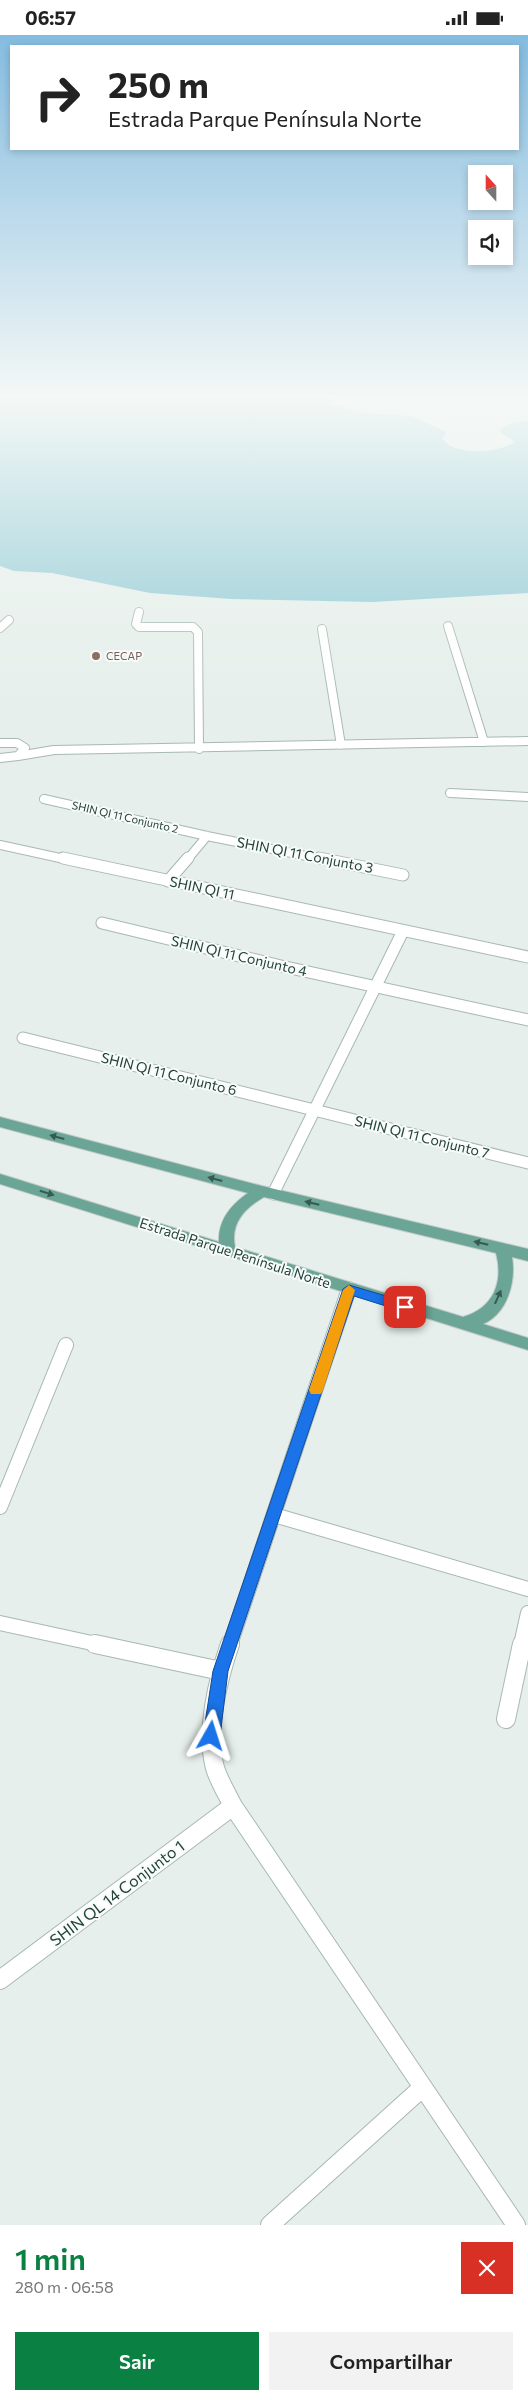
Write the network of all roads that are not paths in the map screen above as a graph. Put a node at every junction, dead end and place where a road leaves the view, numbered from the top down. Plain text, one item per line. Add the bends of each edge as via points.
1 (139, 612) dead end
2 (9, 620) dead end
3 (448, 626) dead end
4 (0, 627) edge
5 (322, 629) dead end
6 (528, 741) edge
7 (484, 742) junction
8 (1, 743) edge
9 (22, 745) junction
10 (341, 745) junction
11 (200, 749) junction
12 (54, 751) junction
13 (18, 757) junction
14 (3, 760) edge
15 (450, 793) dead end
16 (528, 797) edge
17 (44, 799) dead end
18 (207, 835) junction
19 (2, 849) edge
20 (403, 875) dead end
21 (168, 881) junction
22 (102, 923) dead end
23 (403, 931) junction
24 (528, 957) edge
25 (375, 987) junction
26 (528, 1020) edge
27 (23, 1038) dead end
28 (315, 1111) junction
29 (0, 1122) edge
30 (528, 1163) edge
31 (0, 1179) edge
32 (267, 1193) junction
33 (502, 1248) junction
34 (228, 1250) junction
35 (528, 1255) edge
36 (349, 1289) junction
37 (461, 1324) junction
38 (528, 1344) edge
39 (66, 1345) dead end
40 (0, 1507) edge
41 (274, 1515) junction
42 (528, 1589) edge
43 (528, 1613) edge
44 (0, 1623) edge
45 (220, 1671) junction
46 (506, 1719) dead end
47 (233, 1806) junction
48 (0, 1980) edge
49 (422, 2087) junction
50 (270, 2225) edge
51 (516, 2225) edge

1 - 11 street via 138,627 194,627 198,632
2 - 4 street
3 - 7 street
5 - 10 street
6 - 7 street
7 - 10 street
8 - 9 street
9 - 12 street
9 - 13 street via 24,751
10 - 11 street
11 - 12 street
12 - 13 street
13 - 14 street
15 - 16 street
17 - 18 street, SHIN QI 11 Conjunto 2
18 - 20 street, SHIN QI 11 Conjunto 3
18 - 21 street
19 - 21 street, SHIN QI 11
21 - 23 street, SHIN QI 11
22 - 25 street, SHIN QI 11 Conjunto 4
23 - 24 street, SHIN QI 11
23 - 25 street
25 - 26 street, SHIN QI 11 Conjunto 4
25 - 28 street
27 - 28 street, SHIN QI 11 Conjunto 6
28 - 30 street, SHIN QI 11 Conjunto 7
28 - 32 street
32 -> 29 main road
31 -> 34 main road, Estrada Parque Península Norte
33 -> 32 main road
32 - 34 main road via 249,1197 231,1217 224,1240
33 - 35 main road
37 -> 33 main road via 490,1312 499,1299 506,1267
34 - 36 main road, Estrada Parque Península Norte
36 - 37 main road, Estrada Parque Península Norte
36 - 41 street
37 - 38 main road, Estrada Parque Península Norte
39 - 40 street
41 - 42 street
41 - 45 street
43 - 46 street
44 - 45 street
45 - 47 street via 211,1736 215,1768
47 - 48 street, SHIN QL 14 Conjunto 1
47 - 49 street
49 - 50 street
49 - 51 street

